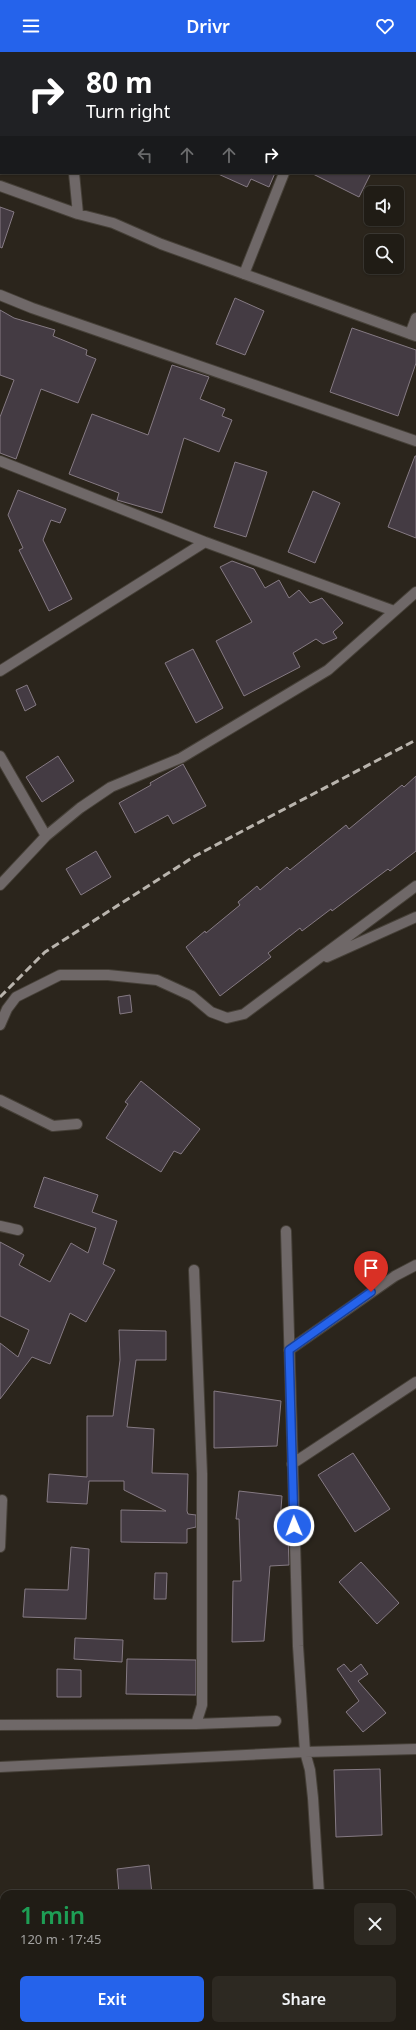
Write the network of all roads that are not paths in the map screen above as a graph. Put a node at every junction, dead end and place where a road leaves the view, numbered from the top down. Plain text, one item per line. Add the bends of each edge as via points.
1 (74, 174) edge
2 (284, 174) edge
3 (0, 186) edge
4 (78, 214) junction
5 (244, 274) junction
6 (0, 295) edge
7 (416, 318) edge
8 (413, 335) edge
9 (416, 441) edge
10 (0, 461) edge
11 (205, 542) junction
12 (416, 592) edge
13 (394, 611) junction
14 (0, 671) edge
15 (0, 756) edge
16 (46, 836) junction
17 (0, 885) edge
18 (416, 886) edge
19 (416, 917) edge
20 (309, 966) junction
21 (0, 1025) edge
22 (0, 1100) edge
23 (76, 1124) dead end
24 (0, 1226) edge
25 (18, 1230) dead end
26 (286, 1230) dead end
27 (416, 1265) edge
28 (194, 1270) dead end
29 (289, 1350) junction
30 (416, 1382) edge
31 (292, 1464) junction
32 (2, 1500) dead end
33 (0, 1547) edge
34 (276, 1721) dead end
35 (196, 1724) junction
36 (0, 1725) edge
37 (416, 1749) edge
38 (305, 1752) junction
39 (0, 1767) edge
40 (319, 1890) edge

1 - 4 street
2 - 5 street
3 - 4 street
4 - 5 street via 113,223 161,244
5 - 8 street
6 - 9 street
7 - 8 street
10 - 11 street
11 - 13 street
11 - 14 street
12 - 13 street
13 - 16 street via 328,670 181,758 111,787
15 - 16 street
16 - 17 street
18 - 20 street
19 - 20 street
20 - 21 street via 244,1014 227,1018 211,1012 192,996 156,980 108,975 60,975 16,997
22 - 23 street via 53,1126
24 - 25 street
26 - 29 street
27 - 29 street via 395,1276
28 - 35 street via 202,1474 202,1705
29 - 31 street
30 - 31 street
31 - 38 street via 298,1646
32 - 33 street
34 - 35 street
35 - 36 street
37 - 38 street
38 - 39 street
38 - 40 street via 313,1798

